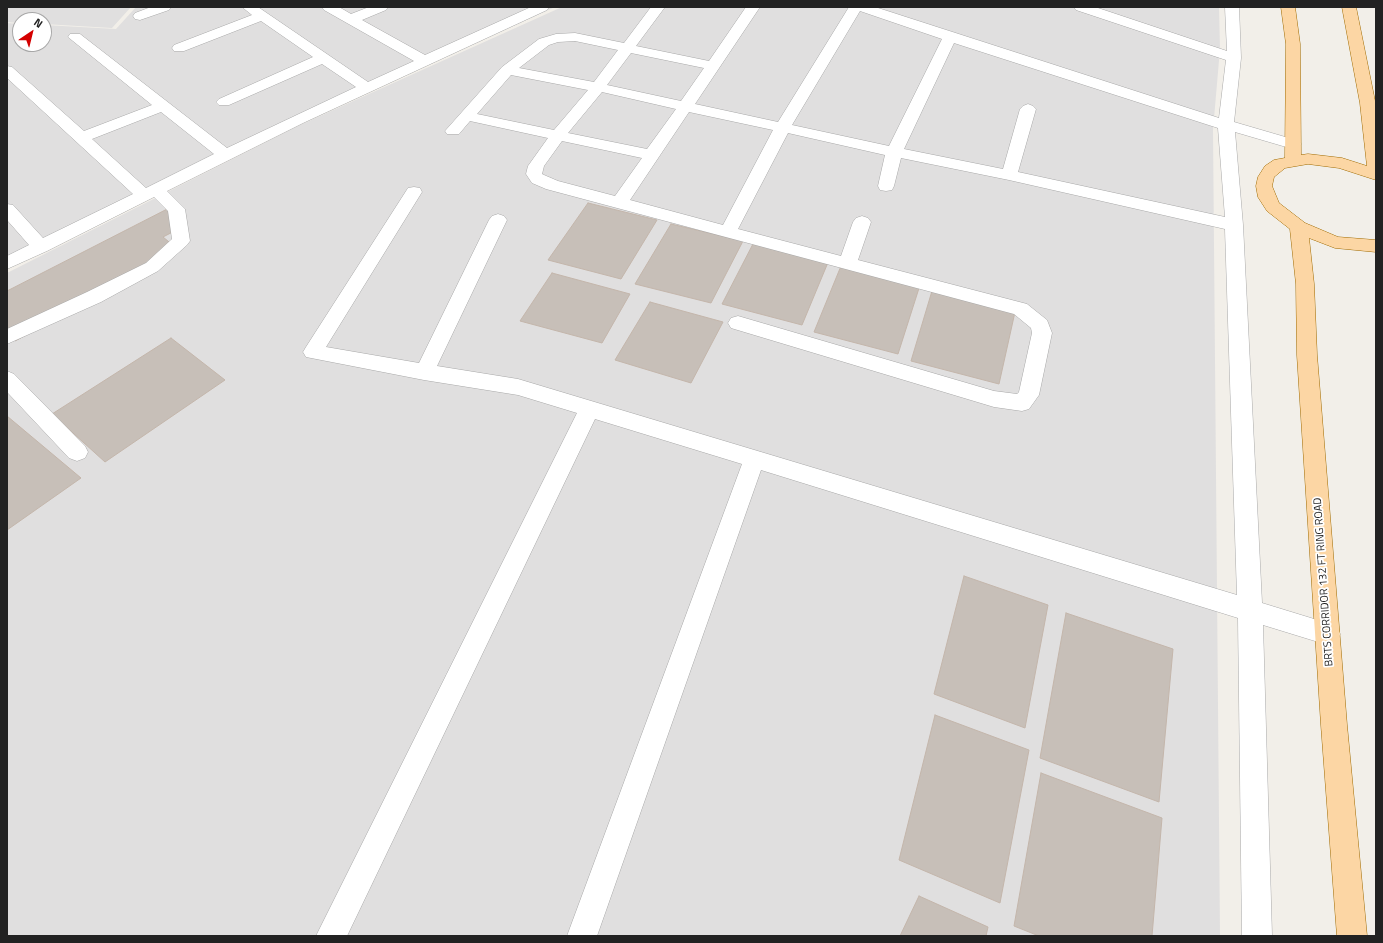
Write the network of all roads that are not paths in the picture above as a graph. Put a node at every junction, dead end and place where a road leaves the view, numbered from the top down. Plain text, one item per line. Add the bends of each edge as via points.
1 (164, 7) edge
2 (249, 7) edge
3 (329, 7) edge
4 (381, 7) edge
5 (542, 7) edge
6 (658, 7) edge
7 (753, 7) edge
8 (856, 7) edge
9 (862, 7) edge
10 (1080, 7) edge
11 (1232, 7) edge
12 (1288, 7) edge
13 (1349, 7) edge
14 (1121, 14) edge
15 (140, 16) dead end
16 (262, 16) junction
17 (351, 19) junction
18 (75, 37) dead end
19 (950, 38) junction
20 (179, 48) dead end
21 (628, 48) junction
22 (323, 58) junction
23 (1234, 58) junction
24 (425, 61) junction
25 (714, 66) junction
26 (7, 70) edge
27 (507, 70) junction
28 (598, 87) junction
29 (367, 88) junction
30 (224, 102) dead end
31 (162, 106) junction
32 (686, 107) junction
33 (1028, 109) dead end
34 (466, 116) junction
35 (1226, 124) junction
36 (783, 128) junction
37 (453, 131) dead end
38 (557, 136) junction
39 (81, 138) junction
40 (894, 152) junction
41 (1293, 152) junction
42 (225, 155) junction
43 (651, 155) junction
44 (1009, 175) junction
45 (1376, 175) edge
46 (886, 186) dead end
47 (414, 192) dead end
48 (150, 193) junction
49 (619, 203) junction
50 (7, 209) edge
51 (498, 220) dead end
52 (862, 222) dead end
53 (1234, 225) junction
54 (1299, 227) junction
55 (728, 232) junction
56 (1376, 246) edge
57 (41, 247) junction
58 (848, 262) junction
59 (7, 263) edge
60 (738, 323) dead end
61 (7, 337) edge
62 (424, 372) junction
63 (7, 380) edge
64 (589, 409) junction
65 (77, 452) dead end
66 (754, 460) junction
67 (1250, 612) junction
68 (1328, 634) junction
69 (331, 936) edge
70 (582, 936) edge
71 (1257, 936) edge
72 (1352, 936) edge

1 - 15 street
2 - 16 street
3 - 17 street
4 - 17 street
5 - 24 street
6 - 21 street
7 - 25 street
8 - 36 street
9 - 19 street
10 - 14 street
11 - 23 street
12 - 41 main road via 1293,44
13 - 45 main road via 1368,103
14 - 23 street
16 - 20 street
16 - 22 street
17 - 24 street
18 - 31 street
19 - 35 street
19 - 40 street
21 - 25 street
21 - 27 street via 575,37 556,38 544,42
21 - 28 street
22 - 29 street
22 - 30 street
23 - 35 street
24 - 29 street
25 - 32 street
26 - 39 street
27 - 28 street
27 - 34 street
28 - 32 street
28 - 38 street
29 - 42 street
31 - 39 street
31 - 42 street
32 - 36 street
32 - 43 street
33 - 44 street
34 - 37 street
34 - 38 street
35 - 41 street
35 - 53 street
36 - 40 street
36 - 55 street
38 - 43 street
38 - 49 street via 536,166 534,174 538,179
39 - 48 street
40 - 44 street
40 - 46 street
41 - 45 main road via 1313,159 1342,163
41 - 54 main road via 1271,170 1264,186 1267,197 1274,207
42 - 48 street
43 - 49 street
44 - 53 street
47 - 62 street via 313,352
48 - 57 street
48 - 61 street via 176,209 181,241 152,267
49 - 55 street
50 - 57 street
51 - 62 street
52 - 58 street
53 - 67 street
54 - 56 main road via 1335,242 1354,246
54 - 68 main road, BRTS CORRIDOR 132 FT RING ROAD
55 - 58 street
57 - 59 street
58 - 60 street via 1020,309 1032,317 1040,325 1042,333 1029,395 1022,403 994,400
62 - 64 street via 518,387
63 - 65 street
64 - 66 street
64 - 69 street
66 - 67 street
66 - 70 street
67 - 68 street
67 - 71 street
68 - 72 main road, BRTS CORRIDOR 132 FT RING ROAD

